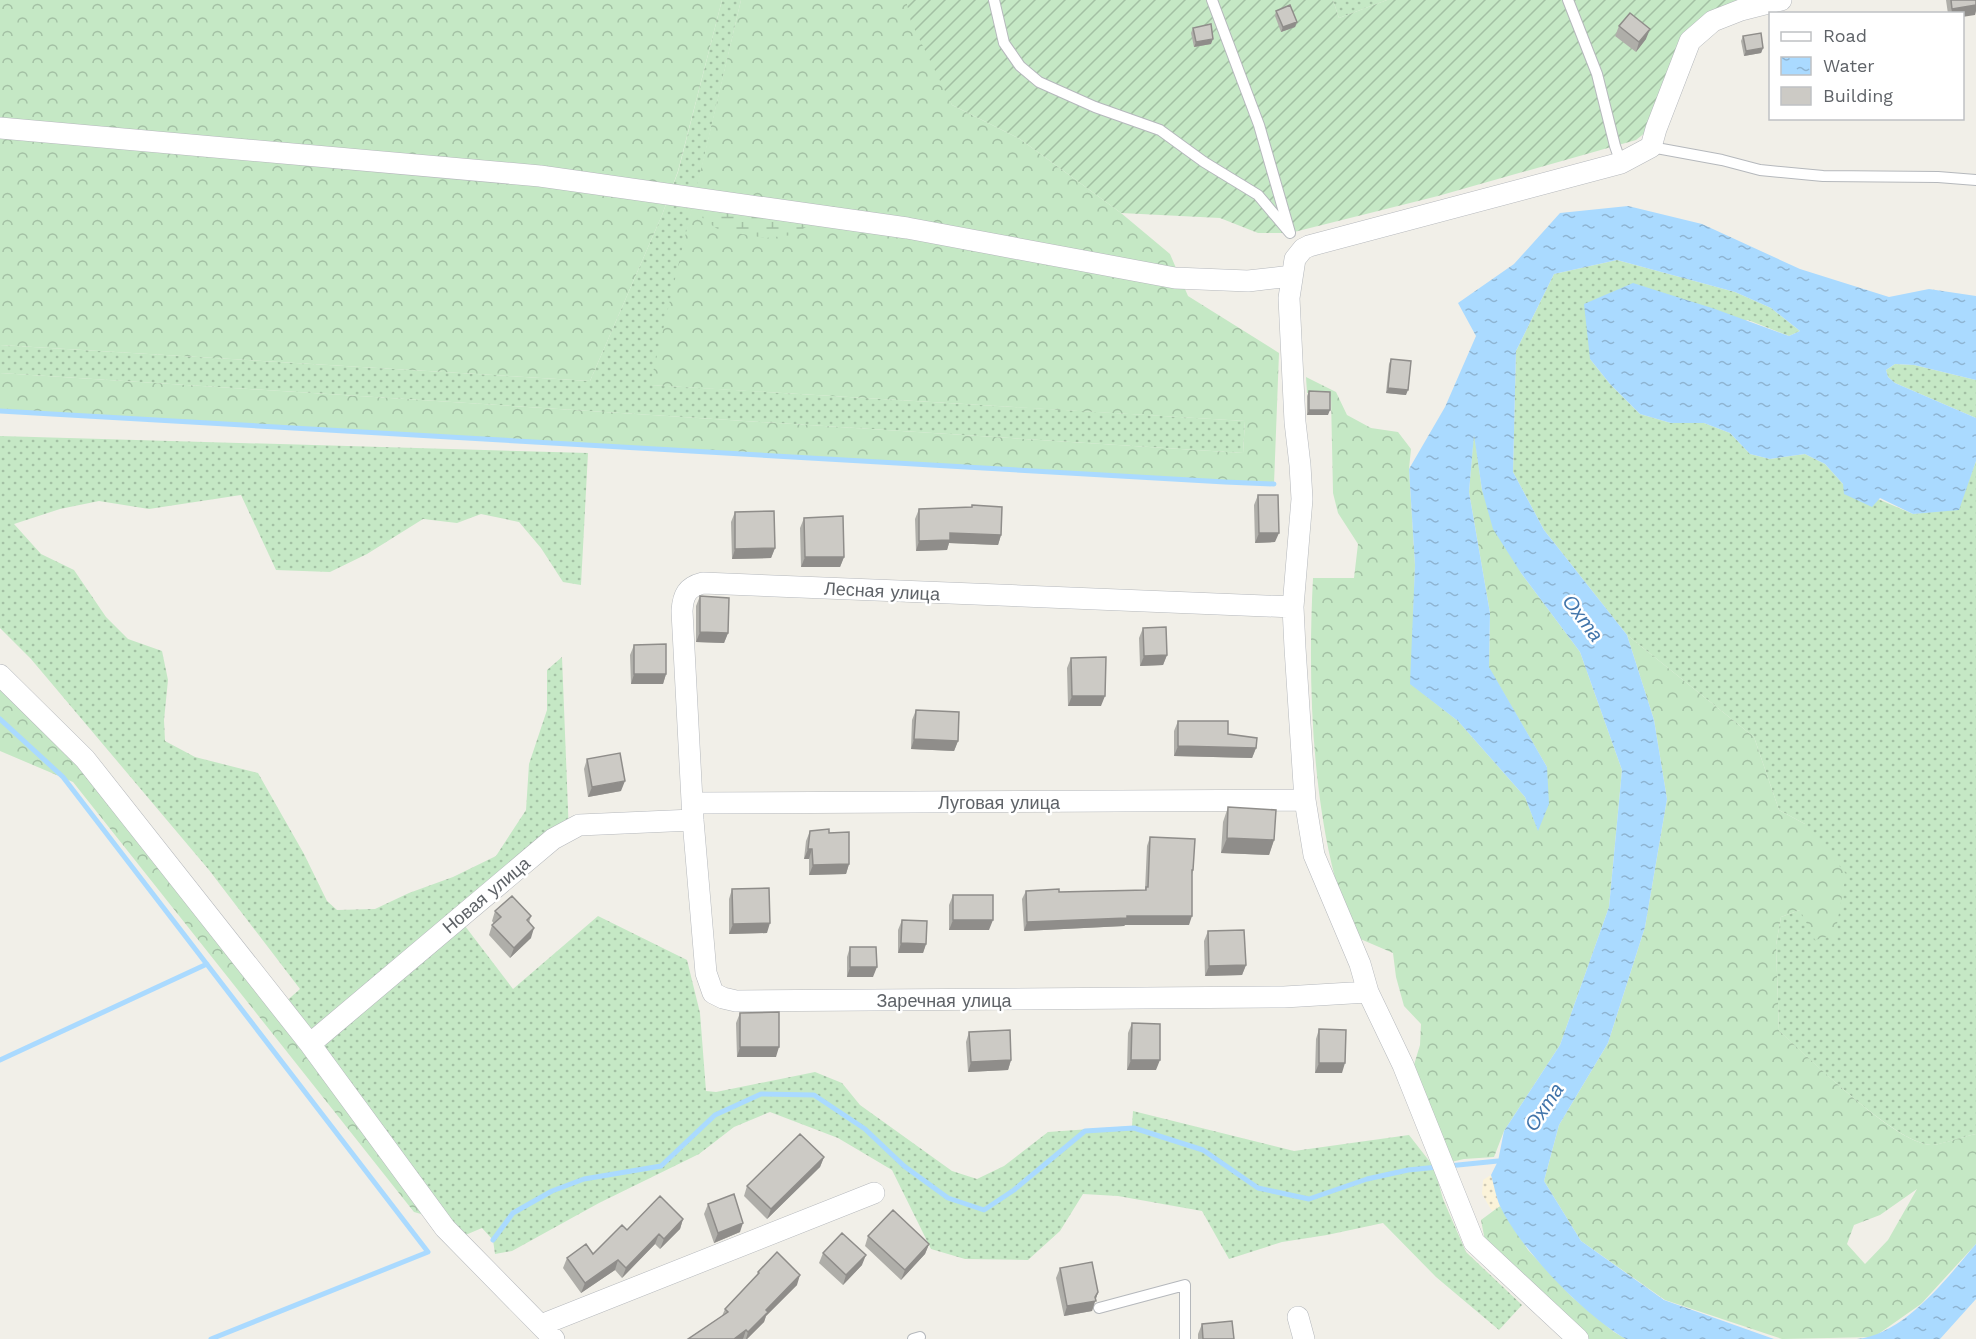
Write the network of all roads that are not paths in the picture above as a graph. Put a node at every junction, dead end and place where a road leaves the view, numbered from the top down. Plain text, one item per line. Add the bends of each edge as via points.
1 (994, 0) edge
2 (1212, 0) edge
3 (1568, 0) edge
4 (1781, 0) edge
5 (1743, 5) edge
6 (0, 129) edge
7 (1652, 147) junction
8 (1621, 163) junction
9 (1971, 181) edge
10 (1976, 191) edge
11 (1292, 276) junction
12 (1293, 608) junction
13 (0, 675) edge
14 (1305, 800) junction
15 (693, 811) junction
16 (1368, 992) junction
17 (310, 1044) junction
18 (874, 1193) dead end
19 (1100, 1308) dead end
20 (1299, 1317) dead end
21 (547, 1332) edge
22 (1185, 1339) edge
23 (1304, 1339) edge
24 (1578, 1339) edge

1 - 2 lane via 1004,43 1020,66 1039,82 1095,107 1160,129 1258,195 1290,233 1258,125
3 - 8 lane via 1597,74
4 - 5 street
5 - 7 street via 1713,21 1690,41
6 - 11 street via 540,176 907,228 1175,278 1248,281
7 - 8 street
7 - 9 lane via 1760,170
8 - 11 street via 1328,239 1298,254
9 - 10 lane
11 - 12 street via 1290,348 1302,499
12 - 14 street
12 - 15 street, Лесная улица via 696,585 683,598 682,611
13 - 17 street via 85,759
14 - 15 street, Луговая улица
14 - 16 street via 1314,855
15 - 16 street, Заречная улица via 706,973 713,993 723,998 1272,998
15 - 17 street, Новая улица via 579,825 553,839
16 - 24 street via 1403,1065 1474,1242
17 - 21 street via 445,1228
18 - 21 street
19 - 22 lane via 1185,1285
20 - 23 street

